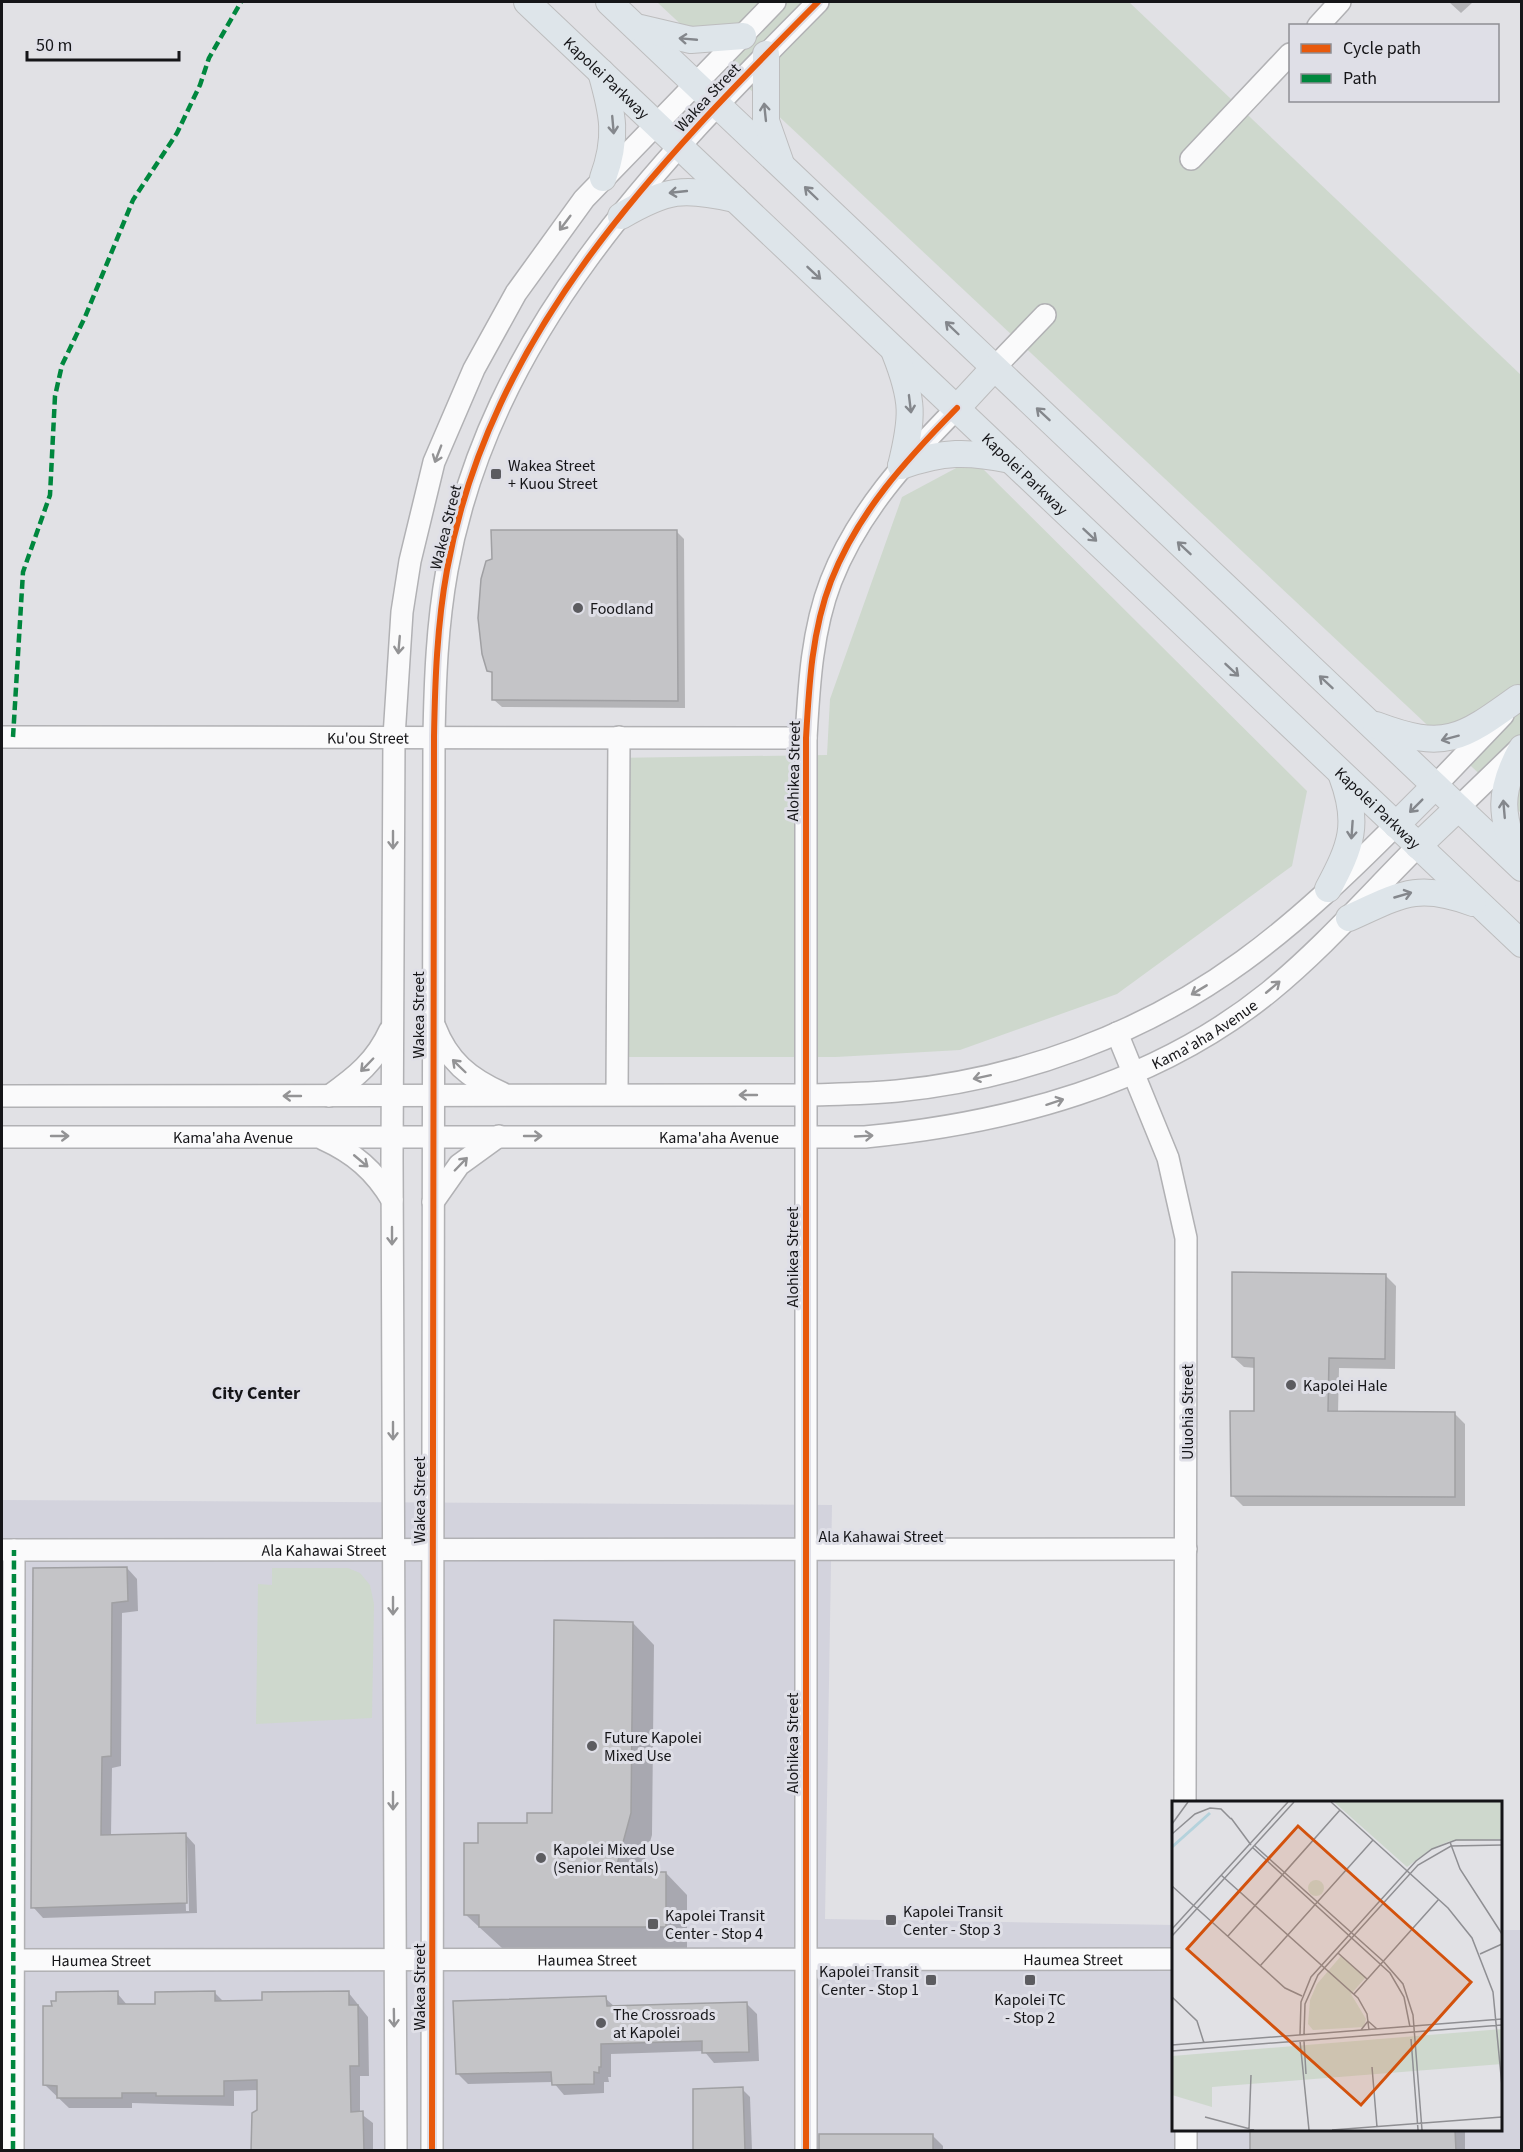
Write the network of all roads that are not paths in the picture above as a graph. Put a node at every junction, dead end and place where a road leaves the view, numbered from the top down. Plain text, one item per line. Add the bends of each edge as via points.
1 (527, 2) edge
2 (609, 2) edge
3 (775, 2) edge
4 (818, 2) edge
5 (1340, 2) edge
6 (1320, 24) edge
7 (635, 26) junction
8 (746, 33) junction
9 (769, 51) junction
10 (1289, 55) edge
11 (601, 72) junction
12 (695, 84) junction
13 (718, 106) junction
14 (656, 124) junction
15 (680, 146) junction
16 (1191, 159) dead end
17 (783, 167) junction
18 (603, 178) junction
19 (736, 199) junction
20 (621, 216) junction
21 (1045, 315) dead end
22 (893, 348) junction
23 (994, 368) junction
24 (957, 408) junction
25 (1011, 460) junction
26 (901, 466) junction
27 (1520, 696) edge
28 (1368, 723) junction
29 (2, 737) edge
30 (394, 737) junction
31 (434, 737) junction
32 (619, 737) junction
33 (806, 738) junction
34 (1521, 747) edge
35 (1341, 773) junction
36 (1435, 786) junction
37 (1458, 808) junction
38 (1396, 825) junction
39 (1418, 846) junction
40 (1520, 866) edge
41 (1328, 889) junction
42 (1482, 907) junction
43 (1349, 918) junction
44 (1521, 944) edge
45 (431, 1017) junction
46 (392, 1024) junction
47 (1117, 1033) junction
48 (1134, 1072) junction
49 (617, 1094) junction
50 (2, 1095) edge
51 (806, 1095) junction
52 (329, 1096) junction
53 (392, 1096) junction
54 (432, 1096) junction
55 (508, 1096) junction
56 (317, 1136) junction
57 (392, 1136) junction
58 (432, 1136) junction
59 (499, 1136) junction
60 (2, 1137) edge
61 (806, 1137) junction
62 (392, 1201) junction
63 (433, 1203) junction
64 (393, 1548) junction
65 (432, 1548) junction
66 (806, 1549) junction
67 (1186, 1549) junction
68 (8, 1550) edge
69 (1185, 1801) edge
70 (432, 1959) junction
71 (1172, 1959) edge
72 (7, 1960) edge
73 (393, 1960) junction
74 (808, 1960) junction
75 (1186, 2131) edge
76 (13, 2151) edge
77 (396, 2151) edge
78 (432, 2151) edge
79 (806, 2151) edge
80 (1186, 2151) edge

1 - 11 main road, Kapolei Parkway
2 - 7 main road
3 - 8 street, Wakea Street
4 - 9 street, Wakea Street
5 - 6 street
8 -> 7 main road via 691,40
7 - 12 main road
8 - 12 street, Wakea Street
9 - 13 street, Wakea Street
17 -> 9 main road via 766,121
10 - 16 street
11 - 14 main road, Kapolei Parkway
11 -> 18 main road via 614,127
12 - 13 main road
12 - 14 street, Wakea Street
13 - 15 street, Wakea Street
13 - 17 main road
14 - 15 main road, Kapolei Parkway
14 - 18 street, Wakea Street
15 - 19 main road, Kapolei Parkway
15 - 20 street, Wakea Street via 640,188
23 -> 17 main road
18 -> 30 street, Wakea Street via 567,220 516,293 469,380 434,462 418,521 402,612
19 -> 20 main road via 681,191 663,194
19 -> 22 main road, Kapolei Parkway
20 - 31 street, Wakea Street via 544,320 512,378 480,451 447,568 436,666
21 - 23 street
22 - 24 main road, Kapolei Parkway
22 -> 26 main road via 912,409
23 - 24 main road
28 -> 23 main road
24 - 25 main road, Kapolei Parkway
24 - 26 street, Alohikea Street
25 - 26 main road via 957,452 931,455
25 -> 35 main road, Kapolei Parkway
26 - 33 street, Alohikea Street via 860,523 831,582 814,647
27 -> 28 main road via 1485,722 1442,740 1404,736
27 - 36 street
28 - 36 main road
29 - 30 street, Ku'ou Street
30 - 31 street, Ku'ou Street
30 -> 46 street, Wakea Street
31 - 32 street, Ku'ou Street
31 - 45 street, Wakea Street
32 - 33 street, Ku'ou Street
32 - 49 street
33 - 51 street, Alohikea Street
34 - 37 street
40 -> 34 main road via 1507,830 1503,798 1506,780
35 - 38 main road, Kapolei Parkway
35 -> 41 main road via 1351,803 1352,835
36 - 37 main road
36 -> 38 main road
37 - 39 main road
37 - 40 main road
38 - 39 main road, Kapolei Parkway
38 - 41 street
39 - 42 main road, Kapolei Parkway
39 - 43 street, Kama'aha Avenue
41 -> 47 street via 1235,967 1170,1007
43 -> 42 main road via 1413,892 1450,894
42 - 44 main road, Kapolei Parkway
48 -> 43 street, Kama'aha Avenue via 1229,1020 1268,992
45 - 54 street, Wakea Street
55 -> 45 street via 458,1067 443,1048
46 -> 52 street via 382,1049 367,1067
46 - 53 street, Wakea Street
47 - 48 street, Uluohia Street
47 -> 51 street via 987,1076 897,1091
61 -> 48 street, Kama'aha Avenue via 885,1135 990,1120 1041,1107
48 - 67 street, Uluohia Street via 1168,1158 1186,1238
51 -> 49 street
49 - 55 street
52 -> 50 street
51 - 61 street, Alohikea Street
52 - 53 street
53 - 54 street
53 - 57 street, Wakea Street
54 - 55 street
54 - 58 street, Wakea Street
56 - 57 street, Kama'aha Avenue
60 -> 56 street, Kama'aha Avenue
56 -> 62 street via 345,1148 366,1165
57 - 58 street, Kama'aha Avenue
57 - 62 street, Wakea Street
58 - 59 street, Kama'aha Avenue
58 - 63 street, Wakea Street
59 -> 61 street, Kama'aha Avenue
63 -> 59 street via 459,1165
61 - 66 street, Alohikea Street
62 -> 64 street, Wakea Street
63 - 65 street, Wakea Street
64 - 65 street, Ala Kahawai Street
64 - 68 street, Ala Kahawai Street
64 -> 73 street, Wakea Street
65 - 66 street, Ala Kahawai Street
65 - 70 street, Wakea Street
66 - 67 street, Ala Kahawai Street
66 - 74 street, Alohikea Street
67 - 69 street, Uluohia Street
68 - 72 street
70 - 73 street, Haumea Street
70 - 74 street, Haumea Street
70 - 78 street, Wakea Street
71 - 74 street, Haumea Street
72 - 73 street, Haumea Street
72 - 76 street
73 -> 77 street, Wakea Street
74 - 79 street, Alohikea Street
75 - 80 street

